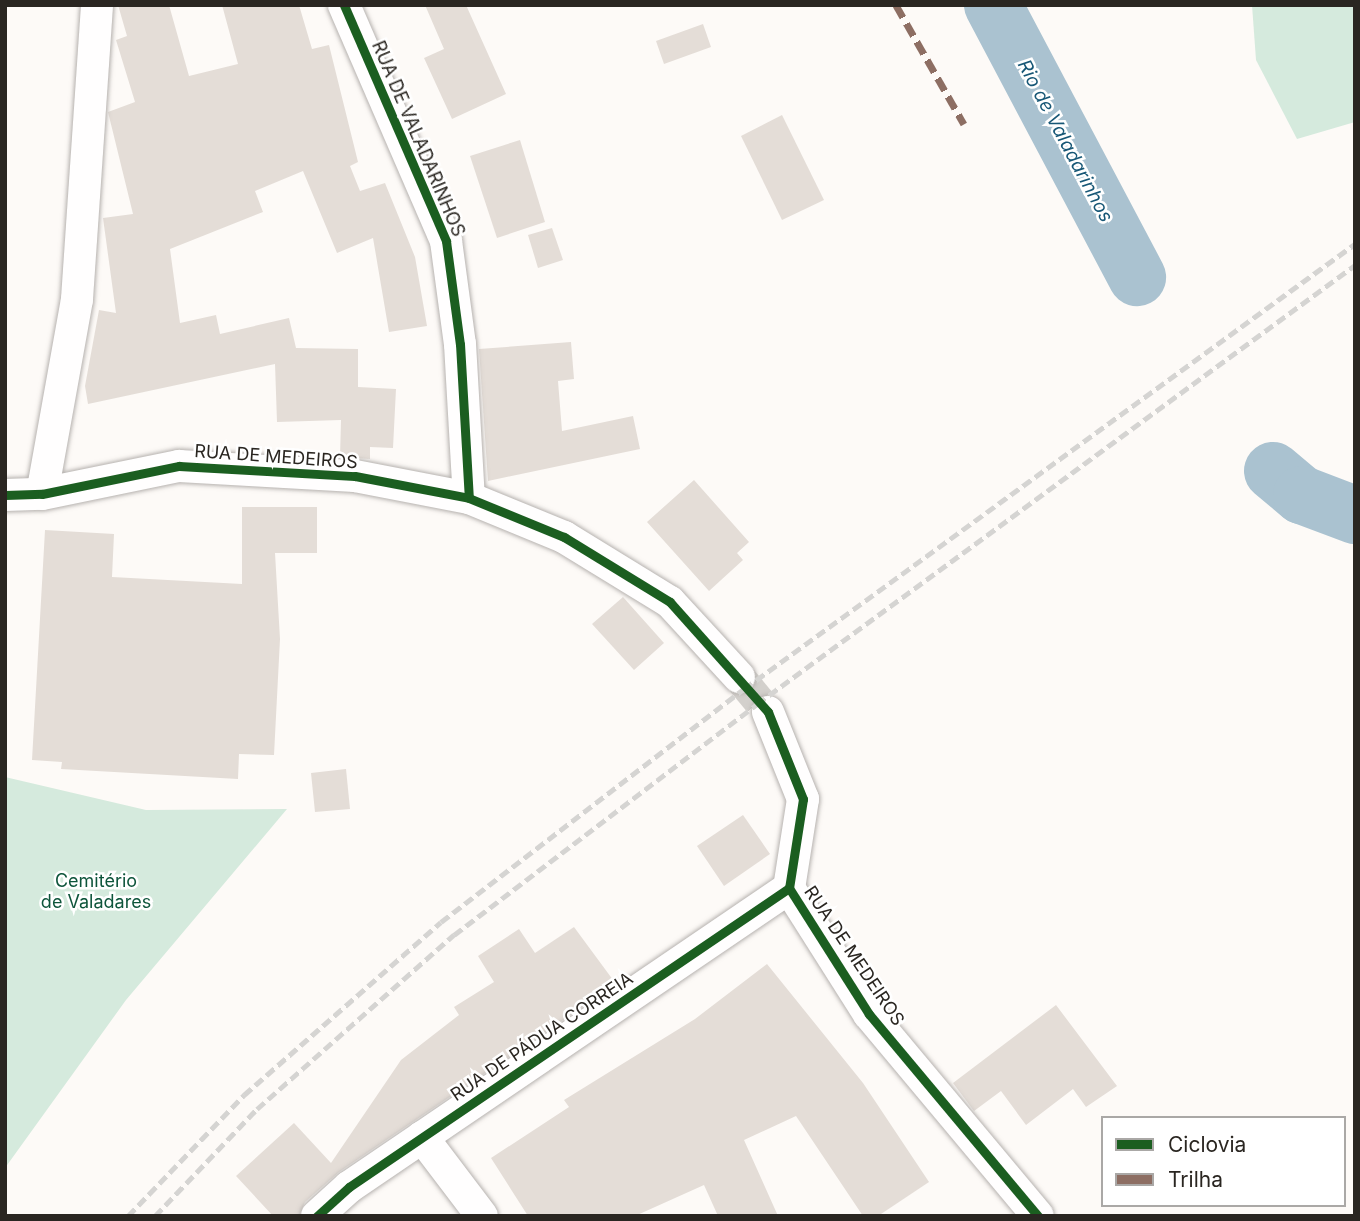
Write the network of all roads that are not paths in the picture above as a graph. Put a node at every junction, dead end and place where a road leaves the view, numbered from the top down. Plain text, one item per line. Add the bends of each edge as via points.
1 (97, 5) edge
2 (344, 5) edge
3 (42, 494) junction
4 (5, 495) edge
5 (468, 498) junction
6 (739, 677) tunnel mouth
7 (768, 712) tunnel mouth
8 (789, 888) junction
9 (422, 1137) junction
10 (317, 1216) edge
11 (482, 1216) edge
12 (1038, 1216) edge

1 - 3 street via 77,299
2 - 5 street, RUA DE VALADARINHOS via 446,241 460,344
3 - 4 street, RUA DE MEDEIROS
3 - 5 street, RUA DE MEDEIROS via 179,466 355,477
5 - 6 street, RUA DE MEDEIROS via 564,537 670,602
7 - 8 street, RUA DE MEDEIROS via 803,799
8 - 9 street, RUA DE PÁDUA CORREIA
8 - 12 street, RUA DE MEDEIROS via 869,1014
9 - 10 street, RUA DE PÁDUA CORREIA
9 - 11 street

